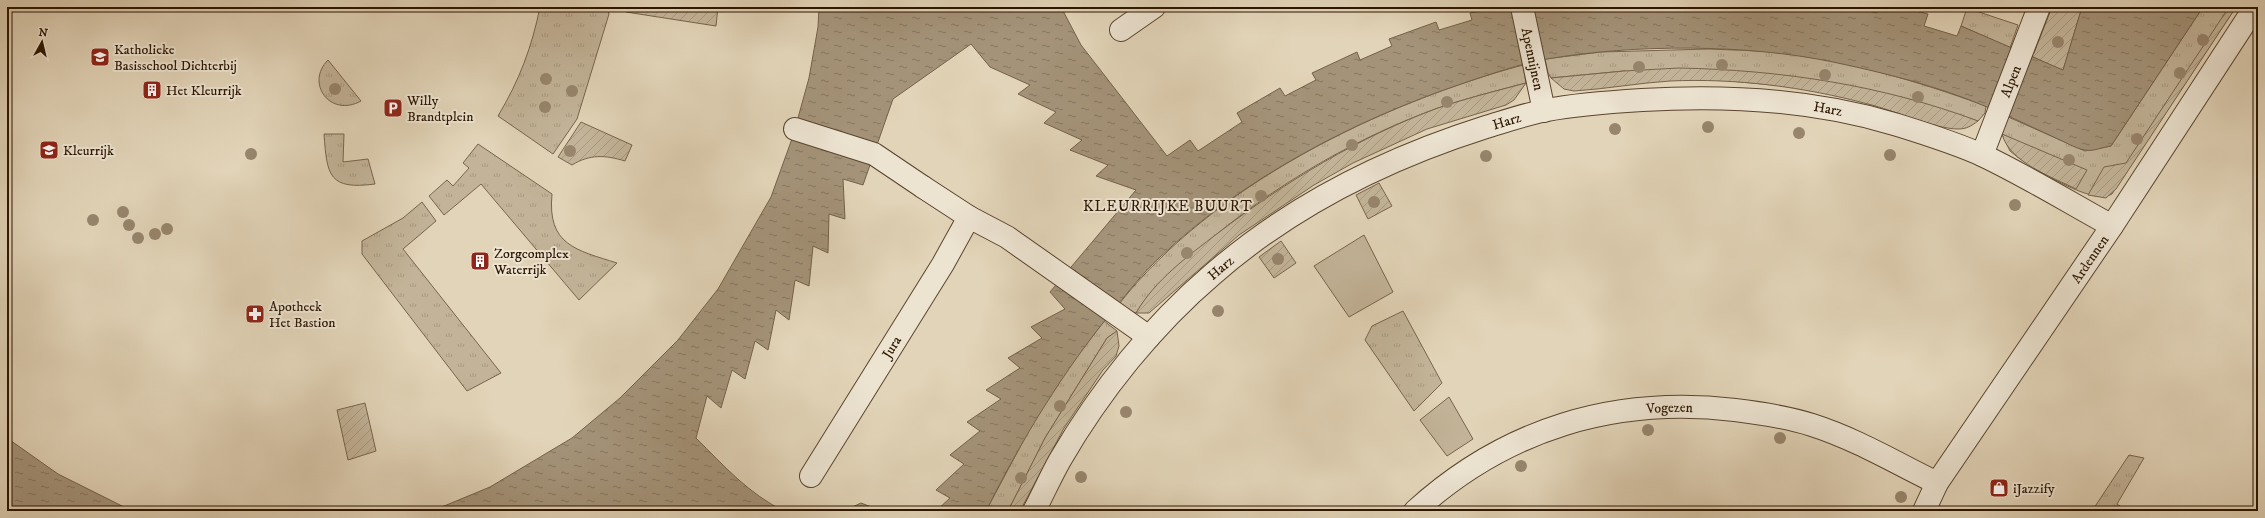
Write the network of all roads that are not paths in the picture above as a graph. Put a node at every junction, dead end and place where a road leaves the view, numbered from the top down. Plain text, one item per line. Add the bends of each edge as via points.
1 (1154, 7) edge
2 (1522, 7) edge
3 (2039, 7) edge
4 (2255, 7) edge
5 (1121, 30) dead end
6 (1544, 110) junction
7 (795, 129) dead end
8 (1982, 155) junction
9 (969, 217) junction
10 (2112, 226) junction
11 (1149, 337) junction
12 (811, 476) dead end
13 (1937, 484) junction
14 (1034, 511) edge
15 (1415, 511) edge
16 (1924, 511) edge

1 - 5 street
2 - 6 street, Apennijnen
3 - 8 street, Alpen
4 - 10 street, Ardennen
6 - 8 street, Harz via 1606,102 1683,98 1758,99 1810,105 1892,124
6 - 11 street, Harz via 1448,139 1400,158 1345,185 1251,244 1212,274
7 - 9 street via 874,154
8 - 10 street, Harz
9 - 11 street via 1007,237
9 - 12 street, Jura via 943,264
10 - 13 street, Ardennen
11 - 14 street, Harz via 1081,427 1060,460
13 - 15 street, Vogezen via 1858,442 1811,424 1764,414 1709,407 1658,407 1600,414 1558,425 1514,443 1457,476
13 - 16 street, Ardennen

